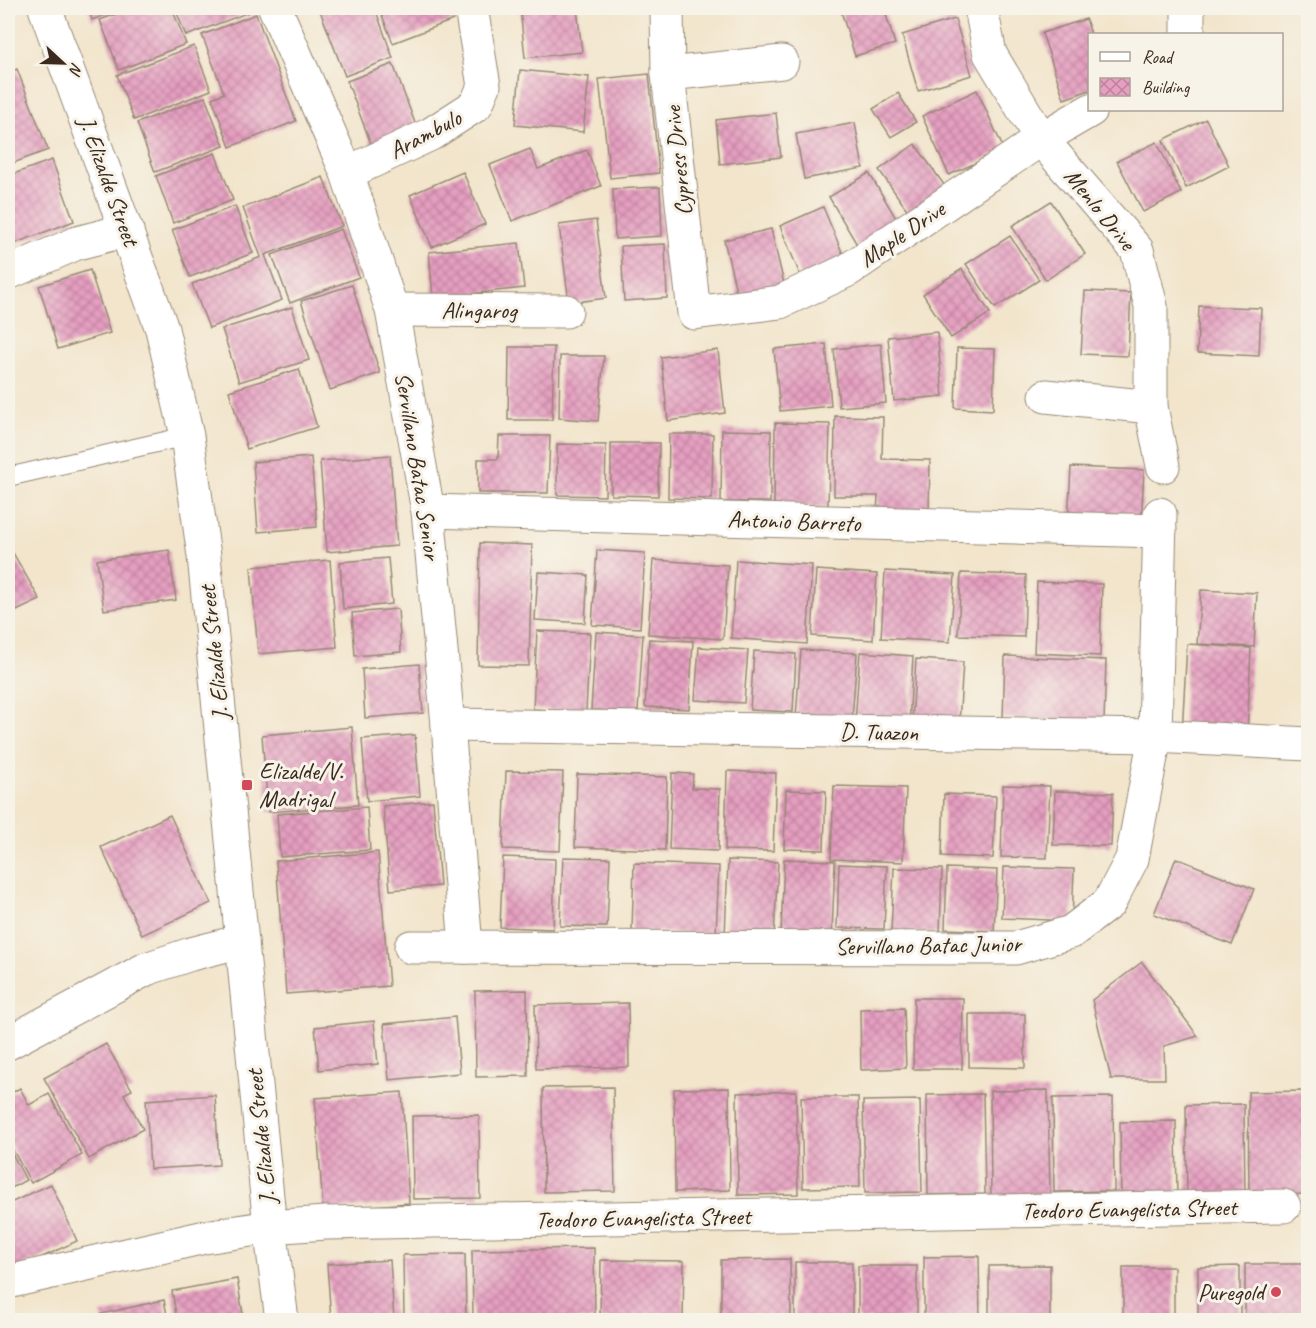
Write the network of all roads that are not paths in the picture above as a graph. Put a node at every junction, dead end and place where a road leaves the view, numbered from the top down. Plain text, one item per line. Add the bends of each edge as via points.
1 (45, 8) edge
2 (275, 8) edge
3 (471, 8) edge
4 (667, 8) edge
5 (981, 8) edge
6 (1188, 8) edge
7 (1188, 33) edge
8 (782, 62) dead end
9 (668, 74) junction
10 (1089, 111) edge
11 (1041, 139) junction
12 (347, 173) junction
13 (127, 230) junction
14 (8, 273) edge
15 (392, 309) junction
16 (566, 311) dead end
17 (694, 313) joint
18 (1046, 396) dead end
19 (1151, 407) junction
20 (187, 436) junction
21 (1163, 466) dead end
22 (8, 477) edge
23 (428, 511) junction
24 (1160, 523) joint
25 (448, 725) junction
26 (1155, 736) junction
27 (1308, 744) edge
28 (242, 941) junction
29 (411, 947) dead end
30 (466, 947) junction
31 (8, 1043) edge
32 (1284, 1206) dead end
33 (270, 1227) junction
34 (8, 1282) edge
35 (282, 1320) edge

1 - 13 street, J. Elizalde Street
2 - 12 street, Servillano Batac Senior
3 - 12 street, Arambulo via 484,86 476,105 431,134
4 - 9 street, Cypress Drive
5 - 11 street, Menlo Drive via 990,54
6 - 7 street
8 - 9 street
9 - 17 street, Cypress Drive
10 - 11 street, Maple Drive
11 - 17 street, Maple Drive via 848,270 780,302
11 - 19 street, Menlo Drive via 1137,250 1150,306
12 - 15 street, Servillano Batac Senior
13 - 14 street via 77,243
13 - 20 street, J. Elizalde Street via 162,329
15 - 16 street, Alingarog
15 - 23 street, Servillano Batac Senior
18 - 19 street
19 - 21 street, Menlo Drive
20 - 22 lane
20 - 28 street, J. Elizalde Street via 204,556
23 - 24 street, Antonio Barreto
23 - 25 street, Servillano Batac Senior
24 - 26 street, Servillano Batac Junior
25 - 26 street, D. Tuazon
25 - 30 street, Servillano Batac Senior
26 - 27 street, D. Tuazon
26 - 30 street, Servillano Batac Junior via 1132,859 1109,903 1071,932 1016,948
28 - 31 street via 146,969
28 - 33 street, J. Elizalde Street
29 - 30 street, Servillano Batac Junior
32 - 33 street, Teodoro Evangelista Street
33 - 34 street, Teodoro Evangelista Street via 205,1237
33 - 35 street, J. Elizalde Street

